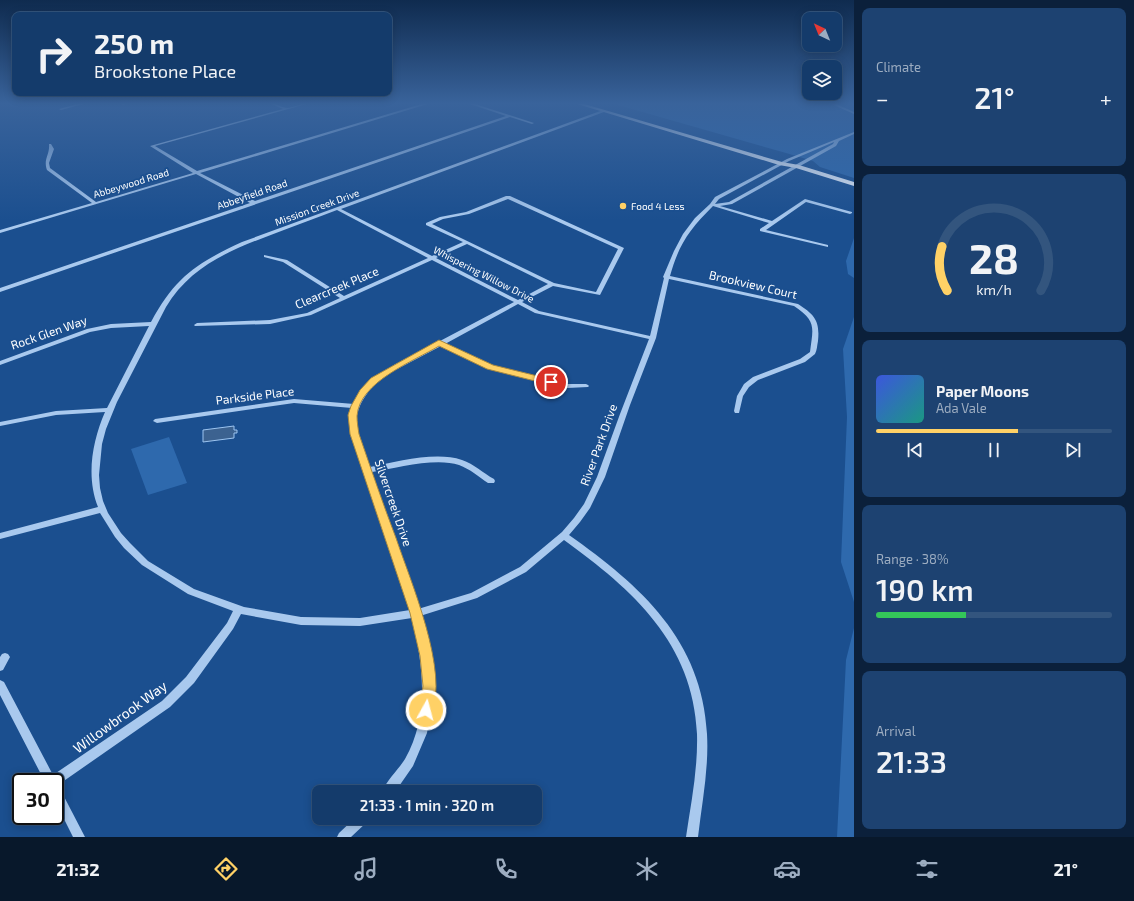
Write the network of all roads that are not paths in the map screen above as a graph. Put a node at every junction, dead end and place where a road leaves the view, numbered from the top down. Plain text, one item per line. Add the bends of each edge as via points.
1 (164, 142) edge
2 (297, 142) edge
3 (433, 142) edge
4 (519, 142) edge
5 (707, 142) edge
6 (727, 142) edge
7 (832, 142) edge
8 (836, 142) edge
9 (50, 145) dead end
10 (788, 160) junction
11 (781, 164) junction
12 (797, 166) junction
13 (195, 172) junction
14 (854, 184) edge
15 (95, 203) junction
16 (254, 203) junction
17 (713, 205) junction
18 (338, 209) junction
19 (850, 213) dead end
20 (772, 223) junction
21 (0, 232) edge
22 (466, 242) junction
23 (826, 246) dead end
24 (266, 256) dead end
25 (433, 258) junction
26 (666, 277) junction
27 (552, 284) junction
28 (0, 290) edge
29 (344, 298) junction
30 (516, 302) junction
31 (154, 324) junction
32 (197, 325) dead end
33 (653, 338) junction
34 (439, 343) junction
35 (0, 363) edge
36 (586, 386) dead end
37 (355, 406) junction
38 (108, 410) junction
39 (737, 411) dead end
40 (158, 421) dead end
41 (0, 424) edge
42 (367, 470) junction
43 (491, 481) dead end
44 (103, 509) junction
45 (0, 536) edge
46 (564, 536) junction
47 (238, 610) junction
48 (416, 613) junction
49 (5, 658) dead end
50 (0, 667) edge
51 (0, 684) edge
52 (47, 773) edge
53 (64, 774) edge
54 (393, 785) edge
55 (64, 807) edge
56 (356, 825) edge
57 (79, 837) edge
58 (343, 837) edge
59 (692, 837) edge

1 - 13 street via 152,146
2 - 13 street, Abbeywood Road
3 - 16 street, Abbeyfield Road
4 - 18 street, Mission Creek Drive
5 - 11 main road
6 - 10 main road
7 - 10 street, River Park Drive
8 - 12 street, River Park Drive
9 - 15 street via 52,149 48,169
10 - 11 street, River Park Drive
10 - 12 main road
11 - 12 main road
11 - 17 street, River Park Drive via 718,198
12 - 14 main road
12 - 17 street, River Park Drive via 730,203
13 - 15 street, Abbeywood Road
13 - 16 street
15 - 21 street, Abbeywood Road
16 - 28 street, Abbeyfield Road
17 - 20 street
17 - 26 street, River Park Drive via 690,228
18 - 25 street, Whispering Willow Drive
18 - 31 street, Mission Creek Drive via 244,243 209,261 188,276 171,293
19 - 20 street via 805,200
20 - 23 street via 762,230
22 - 25 street, Clearcreek Place
22 - 27 street
22 - 27 street via 428,224 467,213 508,197 621,248 598,294
24 - 29 street via 285,261
25 - 29 street, Clearcreek Place
25 - 30 street, Whispering Willow Drive
26 - 33 street, River Park Drive
26 - 39 street, Brookview Court via 796,305 814,318 816,328 813,353 799,363 757,376 743,390
27 - 30 street, Silvercreek Drive
29 - 32 street, Clearcreek Place via 292,319
30 - 33 street, Whispering Willow Drive via 537,312
30 - 34 street, Silvercreek Drive
31 - 35 street, Rock Glen Way via 89,330
31 - 38 street, Mission Creek Drive
33 - 46 street, River Park Drive via 622,416 601,480 586,509
34 - 36 street via 490,367 567,386
34 - 37 street, Silvercreek Drive via 374,380
37 - 40 street, Parkside Place via 294,401
37 - 42 street, Silvercreek Drive via 354,434
38 - 41 street via 50,414
38 - 44 street, River Park Drive via 98,440 95,477
42 - 43 street via 432,460 450,460 469,466
42 - 48 street, Silvercreek Drive
44 - 45 street
44 - 47 street, River Park Drive via 109,522 127,546 155,571 194,593
46 - 48 street, River Park Drive via 536,560 493,586
46 - 59 street via 603,563 642,600 665,627 684,658 697,695 702,735
47 - 48 street, River Park Drive via 262,616 312,622 364,621
47 - 53 street, Willowbrook Way via 230,626 190,680 166,704
48 - 54 street, Silvercreek Drive via 428,671 428,702 420,737
49 - 50 street
51 - 52 street
55 - 57 street
56 - 58 street

